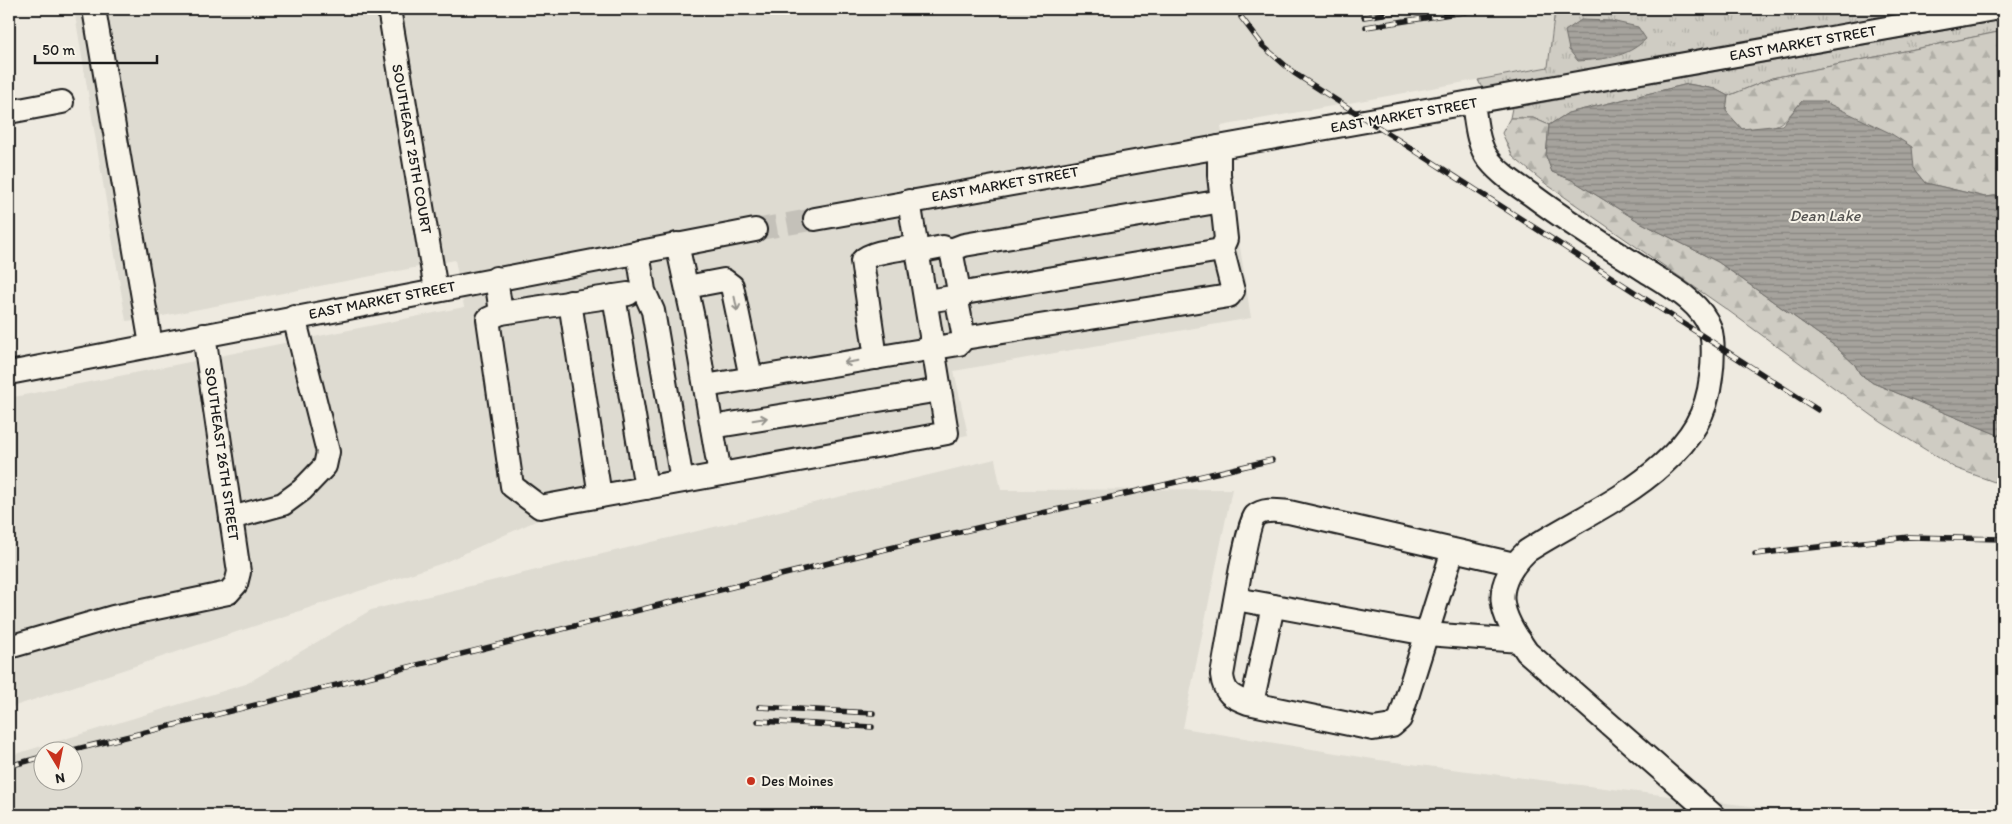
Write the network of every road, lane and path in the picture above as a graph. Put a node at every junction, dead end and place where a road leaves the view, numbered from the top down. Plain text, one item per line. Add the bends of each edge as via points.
1 (94, 9) edge
2 (388, 9) edge
3 (1994, 9) edge
4 (62, 102) dead end
5 (1473, 103) junction
6 (9, 112) edge
7 (1219, 147) junction
8 (909, 201) junction
9 (1222, 201) junction
10 (815, 219) tunnel mouth
11 (755, 230) tunnel mouth
12 (677, 244) junction
13 (1222, 248) junction
14 (917, 249) junction
15 (951, 250) junction
16 (638, 252) junction
17 (496, 278) junction
18 (687, 287) junction
19 (436, 290) junction
20 (644, 291) junction
21 (614, 296) junction
22 (960, 296) junction
23 (926, 301) junction
24 (570, 302) junction
25 (501, 313) junction
26 (294, 318) junction
27 (204, 335) junction
28 (964, 338) junction
29 (151, 346) junction
30 (933, 349) junction
31 (876, 358) junction
32 (9, 372) edge
33 (751, 378) junction
34 (705, 386) junction
35 (940, 390) junction
36 (712, 428) junction
37 (720, 474) junction
38 (682, 481) junction
39 (646, 488) junction
40 (600, 496) junction
41 (231, 518) junction
42 (1453, 550) junction
43 (1514, 564) junction
44 (1236, 599) junction
45 (1273, 606) junction
46 (1427, 634) junction
47 (1520, 641) junction
48 (9, 647) edge
49 (1252, 704) junction
50 (1713, 815) edge

1 - 29 street
2 - 19 street, SOUTHEAST 25TH COURT
3 - 5 street, EAST MARKET STREET
4 - 6 street
5 - 7 street, EAST MARKET STREET
5 - 43 street via 1480,142 1500,172 1682,295 1702,314 1710,329 1712,365 1709,394 1702,417 1684,443 1663,464 1633,486 1527,551
7 - 8 street, EAST MARKET STREET
7 - 9 street
8 - 10 street, EAST MARKET STREET
8 - 14 street
9 - 13 street via 1226,239
9 - 15 street via 964,245
11 - 12 street, EAST MARKET STREET
12 - 16 street, EAST MARKET STREET
12 - 18 street
13 - 22 street via 1212,253 1051,277
13 - 28 street via 1233,291 1229,296
14 - 15 street via 943,247
14 - 23 street
14 - 31 street via 876,254 865,257 862,262
15 - 22 street
16 - 17 street, EAST MARKET STREET
16 - 20 street
17 - 19 street, EAST MARKET STREET
17 - 25 street
18 -> 33 street via 724,280 732,286
18 - 34 street
19 - 26 street, EAST MARKET STREET
20 - 21 street
20 - 38 street via 653,311
21 - 24 street
21 - 39 street
22 - 23 street
22 - 28 street via 957,307
23 - 30 street
24 - 25 street
24 - 40 street
25 - 40 street via 488,318 512,486 540,507
26 - 27 street, EAST MARKET STREET
26 - 41 street via 328,452 326,466 283,504
27 - 29 street, EAST MARKET STREET
27 - 41 street, SOUTHEAST 26TH STREET
28 - 30 street via 959,344
29 - 32 street, EAST MARKET STREET
30 - 31 street
30 - 35 street
31 -> 33 street
33 - 34 street
34 - 36 street
36 -> 35 street
35 - 37 street via 947,433
36 - 37 street
37 - 38 street
38 - 39 street
39 - 40 street
41 - 48 street, SOUTHEAST 26TH STREET via 239,572 236,584 228,593 113,617
42 - 43 street
42 - 44 street via 1289,512 1261,512 1251,525
42 - 46 street
43 - 47 street via 1502,594 1508,624
44 - 45 street
44 - 49 street via 1222,675 1223,686 1229,696
45 - 46 street
45 - 49 street
46 - 47 street
46 - 49 street via 1400,719 1392,726 1373,729
47 - 50 street via 1527,652

